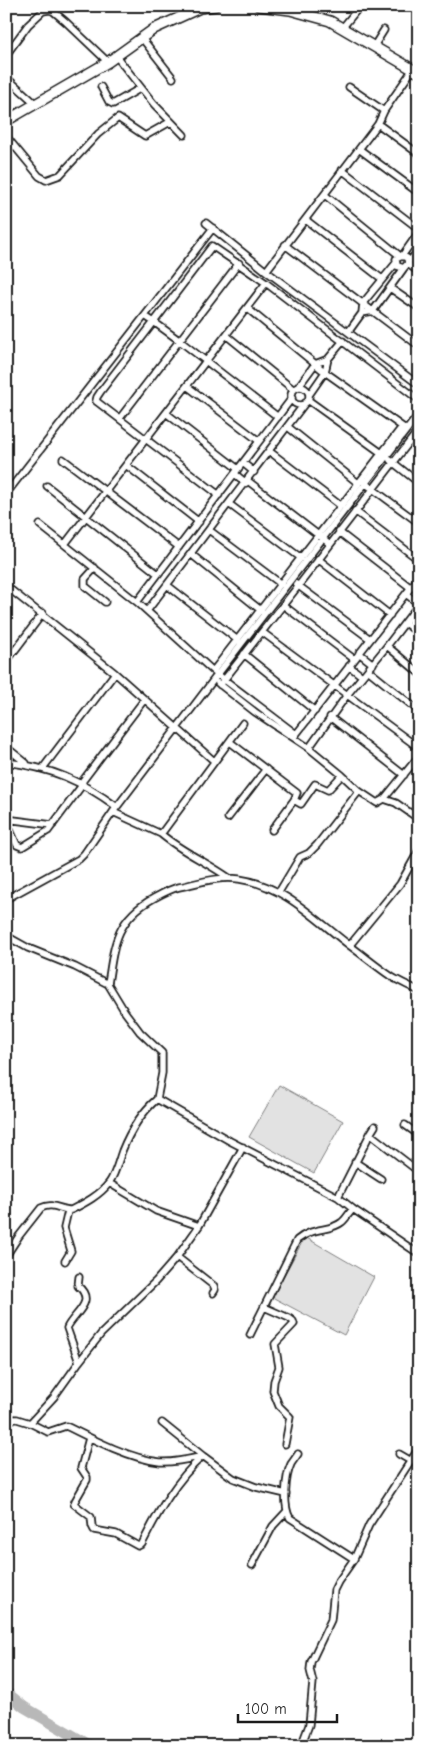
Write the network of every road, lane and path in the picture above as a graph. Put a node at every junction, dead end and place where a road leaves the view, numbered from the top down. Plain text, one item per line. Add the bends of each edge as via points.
1 (215, 6) edge
2 (259, 6) edge
3 (360, 6) edge
4 (414, 6) edge
5 (200, 7) edge
6 (419, 10) edge
7 (343, 27) junction
8 (384, 30) dead end
9 (141, 37) junction
10 (374, 46) junction
11 (6, 55) edge
12 (116, 56) junction
13 (108, 62) junction
14 (416, 71) edge
15 (6, 77) edge
16 (173, 78) dead end
17 (101, 87) dead end
18 (141, 88) junction
19 (349, 88) dead end
20 (36, 104) junction
21 (384, 111) junction
22 (6, 121) edge
23 (170, 122) junction
24 (378, 124) junction
25 (184, 135) dead end
26 (6, 136) edge
27 (359, 149) junction
28 (419, 154) edge
29 (342, 170) junction
30 (419, 193) edge
31 (325, 194) junction
32 (306, 220) junction
33 (206, 223) dead end
34 (213, 228) junction
35 (419, 230) edge
36 (285, 246) junction
37 (419, 250) edge
38 (401, 256) junction
39 (239, 263) junction
40 (396, 263) junction
41 (407, 265) junction
42 (266, 271) junction
43 (419, 272) edge
44 (382, 279) junction
45 (266, 283) junction
46 (390, 288) junction
47 (363, 303) junction
48 (247, 308) junction
49 (419, 308) edge
50 (373, 311) junction
51 (362, 313) junction
52 (145, 316) junction
53 (154, 322) junction
54 (348, 331) junction
55 (226, 335) junction
56 (180, 341) junction
57 (342, 341) junction
58 (419, 346) edge
59 (328, 359) junction
60 (206, 361) junction
61 (315, 364) junction
62 (325, 372) junction
63 (419, 385) edge
64 (187, 386) junction
65 (296, 389) junction
66 (292, 398) junction
67 (307, 399) junction
68 (419, 400) edge
69 (166, 413) junction
70 (419, 414) edge
71 (278, 417) junction
72 (120, 418) junction
73 (288, 427) junction
74 (404, 429) junction
75 (416, 438) edge
76 (146, 439) junction
77 (259, 442) junction
78 (269, 452) junction
79 (384, 455) junction
80 (62, 459) dead end
81 (243, 463) junction
82 (392, 463) junction
83 (126, 464) junction
84 (236, 472) junction
85 (254, 472) junction
86 (246, 482) junction
87 (361, 482) junction
88 (419, 483) edge
89 (47, 486) dead end
90 (373, 489) junction
91 (105, 492) junction
92 (6, 494) edge
93 (219, 495) junction
94 (229, 504) junction
95 (341, 506) junction
96 (355, 511) junction
97 (86, 518) junction
98 (199, 522) junction
99 (419, 523) edge
100 (40, 525) dead end
101 (209, 530) junction
102 (340, 532) junction
103 (321, 537) junction
104 (184, 541) junction
105 (65, 544) junction
106 (330, 544) junction
107 (179, 548) junction
108 (192, 552) junction
109 (175, 553) junction
110 (301, 558) junction
111 (318, 560) junction
112 (419, 560) edge
113 (185, 561) junction
114 (95, 568) junction
115 (158, 574) junction
116 (289, 578) junction
117 (418, 581) edge
118 (281, 584) junction
119 (166, 585) junction
120 (299, 585) junction
121 (6, 586) edge
122 (411, 588) junction
123 (406, 594) junction
124 (105, 602) dead end
125 (137, 602) junction
126 (419, 604) edge
127 (283, 605) junction
128 (147, 611) junction
129 (263, 612) junction
130 (43, 614) junction
131 (390, 615) junction
132 (271, 618) junction
133 (405, 623) junction
134 (262, 632) junction
135 (419, 634) edge
136 (370, 639) junction
137 (240, 642) junction
138 (387, 646) junction
139 (246, 652) junction
140 (359, 653) junction
141 (354, 659) junction
142 (6, 662) edge
143 (373, 664) junction
144 (349, 666) junction
145 (368, 670) junction
146 (115, 673) junction
147 (419, 673) edge
148 (215, 675) junction
149 (362, 676) junction
150 (224, 679) junction
151 (220, 684) junction
152 (334, 685) junction
153 (347, 695) junction
154 (144, 700) junction
155 (315, 711) junction
156 (419, 711) edge
157 (330, 717) junction
158 (243, 723) dead end
159 (177, 728) junction
160 (295, 736) junction
161 (230, 742) junction
162 (6, 747) edge
163 (309, 748) junction
164 (419, 748) edge
165 (419, 756) edge
166 (214, 761) junction
167 (6, 762) edge
168 (28, 765) junction
169 (43, 768) junction
170 (266, 769) junction
171 (342, 774) junction
172 (404, 775) junction
173 (82, 783) junction
174 (358, 791) junction
175 (384, 799) junction
176 (294, 800) junction
177 (115, 809) junction
178 (228, 818) dead end
179 (419, 819) edge
180 (6, 820) edge
181 (53, 825) junction
182 (272, 830) dead end
183 (161, 834) junction
184 (419, 850) edge
185 (412, 863) junction
186 (419, 867) edge
187 (229, 878) junction
188 (279, 892) junction
189 (6, 898) edge
190 (6, 934) edge
191 (350, 945) junction
192 (108, 984) junction
193 (419, 991) edge
194 (157, 1099) junction
195 (405, 1125) dead end
196 (375, 1126) dead end
197 (370, 1134) junction
198 (419, 1134) edge
199 (243, 1147) junction
200 (355, 1162) junction
201 (419, 1169) edge
202 (381, 1179) dead end
203 (108, 1183) junction
204 (338, 1197) junction
205 (353, 1209) junction
206 (68, 1211) junction
207 (199, 1226) junction
208 (419, 1254) edge
209 (6, 1256) edge
210 (176, 1257) junction
211 (65, 1261) dead end
212 (79, 1277) dead end
213 (214, 1293) dead end
214 (264, 1307) junction
215 (250, 1335) dead end
216 (78, 1362) junction
217 (6, 1419) edge
218 (162, 1423) dead end
219 (30, 1424) junction
220 (89, 1438) junction
221 (285, 1444) dead end
222 (419, 1448) edge
223 (298, 1454) dead end
224 (399, 1454) dead end
225 (203, 1456) junction
226 (411, 1461) junction
227 (286, 1494) junction
228 (286, 1512) junction
229 (354, 1559) junction
230 (252, 1566) dead end
231 (301, 1746) edge

1 - 5 main road
2 - 7 main road via 311,15
3 - 7 street
4 - 6 street
5 - 9 main road
7 - 10 main road
8 - 10 street
9 - 12 main road
9 - 16 street
10 - 14 main road
11 - 13 street via 28,25 49,10
12 - 13 main road
12 - 18 street
13 - 20 main road
14 - 21 street
15 - 20 street
17 - 18 street via 113,104
18 - 23 street
19 - 21 street
20 - 22 main road
21 - 24 street
23 - 25 street
23 - 26 street via 145,136 118,118 60,174 46,180
24 - 27 street
24 - 28 street
27 - 29 street
27 - 30 street
29 - 31 street
29 - 35 street
31 - 32 street
31 - 38 street
32 - 36 street
32 - 44 street
33 - 34 street
34 - 42 street
34 - 52 street
35 - 38 street
36 - 42 street
36 - 47 street
37 - 41 street
38 - 40 street
38 - 41 street via 406,258
39 - 45 street
39 - 53 street via 212,246
39 - 56 street
40 - 41 street via 399,268
40 - 44 street
41 - 43 street
41 - 46 street
42 - 54 street
44 - 47 street
45 - 48 street
45 - 57 street
46 - 49 street
46 - 50 street
47 - 50 street
47 - 51 street
48 - 55 street
48 - 61 street
50 - 51 street
50 - 58 street
51 - 54 street
52 - 53 street
52 - 92 street
53 - 56 street
53 - 72 street via 96,397 96,401
54 - 63 street
55 - 60 street
55 - 65 street
56 - 60 street
56 - 72 street
57 - 59 street
57 - 68 street
59 - 61 street
59 - 62 street
60 - 64 street
60 - 71 street
61 - 62 street
61 - 65 street
62 - 67 street
62 - 74 street
64 - 69 street
64 - 77 street
65 - 66 street
65 - 67 street via 305,388
66 - 67 street via 297,404
66 - 71 street
67 - 73 street
67 - 79 street
69 - 76 street
69 - 84 street
70 - 74 street
71 - 77 street
72 - 76 street
73 - 78 street
73 - 87 street
74 - 75 street
74 - 79 street
75 - 82 street
76 - 83 street
76 - 93 street
77 - 81 street
78 - 85 street
78 - 95 street
79 - 82 street
79 - 87 street
80 - 91 street
81 - 84 street
81 - 85 street
82 - 88 street
82 - 90 street
83 - 91 street
83 - 98 street
84 - 86 street
84 - 93 street
85 - 86 street
86 - 94 street
86 - 103 street
87 - 90 street
87 - 95 street
87 - 103 street
89 - 97 street
90 - 96 street
90 - 99 street
91 - 97 street
91 - 107 street
93 - 98 street
94 - 101 street
94 - 110 street
95 - 103 street
96 - 102 street
96 - 112 street
97 - 105 street
97 - 115 street
98 - 104 street
100 - 105 street
101 - 108 street
101 - 118 street
102 - 106 street
102 - 122 street
103 - 106 street
103 - 110 street
103 - 116 street
104 - 107 street
104 - 108 street
105 - 114 street
106 - 111 street
107 - 109 street
108 - 113 street
108 - 129 street
109 - 113 street
109 - 115 street
110 - 116 street
111 - 120 street
111 - 131 street
113 - 119 street
114 - 124 street via 85,579 85,584
114 - 125 street
115 - 125 street
116 - 118 street
116 - 120 street
116 - 129 street
117 - 122 street
118 - 129 street
119 - 128 street
119 - 137 street
120 - 127 street
120 - 136 street
121 - 130 street
122 - 123 street
123 - 126 street
123 - 131 street
125 - 128 street
126 - 133 street
127 - 132 street
127 - 141 street
128 - 148 street
129 - 132 street
129 - 137 street
130 - 142 street
130 - 146 street
131 - 136 street
132 - 134 street
133 - 135 street
133 - 138 street
134 - 139 street
134 - 152 street
136 - 140 street
137 - 139 street
137 - 148 street
138 - 143 street
138 - 147 street
139 - 150 street
139 - 155 street
140 - 141 street
140 - 143 street
141 - 144 street
143 - 145 street
144 - 149 street
144 - 152 street
145 - 149 street
145 - 156 street
146 - 154 street
146 - 169 street
148 - 150 street
148 - 151 street
148 - 159 street
149 - 153 street
150 - 151 street
150 - 160 street
151 - 160 street via 254,712
152 - 153 street
152 - 155 street
153 - 157 street
153 - 164 street
154 - 159 street
154 - 173 street
155 - 160 street
157 - 163 street
157 - 172 street
158 - 161 street
159 - 166 street
159 - 177 street
160 - 163 street
161 - 166 street
161 - 170 street
162 - 168 street
163 - 171 street
165 - 172 street
166 - 183 street
167 - 168 street
168 - 169 street
169 - 173 street
170 - 176 street via 296,792
170 - 178 street
171 - 174 street
171 - 176 street via 328,790 315,784 301,804
172 - 175 street
173 - 177 street
173 - 181 street
174 - 175 street via 377,803
174 - 188 street via 318,845 300,857
175 - 179 street
176 - 182 street
177 - 183 street
177 - 189 street via 79,859
180 - 181 street
180 - 181 street via 19,847
183 - 187 street
184 - 185 street
185 - 186 street
185 - 191 street via 400,884
187 - 188 street
187 - 192 street via 169,889 127,918 112,957
188 - 191 street
190 - 192 street via 28,948 75,966
191 - 193 street via 392,977
192 - 194 street via 135,1025 162,1053
194 - 199 street
194 - 203 street via 136,1124 122,1151 118,1168
195 - 198 street
196 - 197 street
197 - 200 street
197 - 201 street
199 - 204 street
199 - 207 street
200 - 202 street
200 - 204 street
203 - 206 street via 90,1200
203 - 207 street via 156,1211
204 - 205 street
205 - 208 street
205 - 214 street via 342,1222 305,1233 297,1240
206 - 209 street via 55,1205 41,1208
206 - 211 street via 64,1228 72,1248
207 - 210 street
210 - 213 street via 214,1286
210 - 216 street
212 - 216 street via 78,1286 86,1295 82,1308 67,1328
214 - 215 street
214 - 221 street via 289,1318 294,1324 274,1344 279,1367 273,1391 279,1406 290,1417
216 - 219 street via 54,1398
217 - 219 street
218 - 225 street
219 - 220 street via 48,1432 66,1426
220 - 225 street via 127,1454 160,1462
220 - 225 street via 81,1468 87,1480 74,1504 91,1516 94,1530 116,1534 138,1546 172,1491
222 - 226 street
223 - 227 street via 291,1464
224 - 226 street
225 - 227 street via 234,1478
226 - 229 street via 369,1525
227 - 228 street
228 - 229 street via 290,1518
228 - 230 street via 273,1526
229 - 231 street via 334,1590 331,1620 310,1662 313,1682 309,1725

